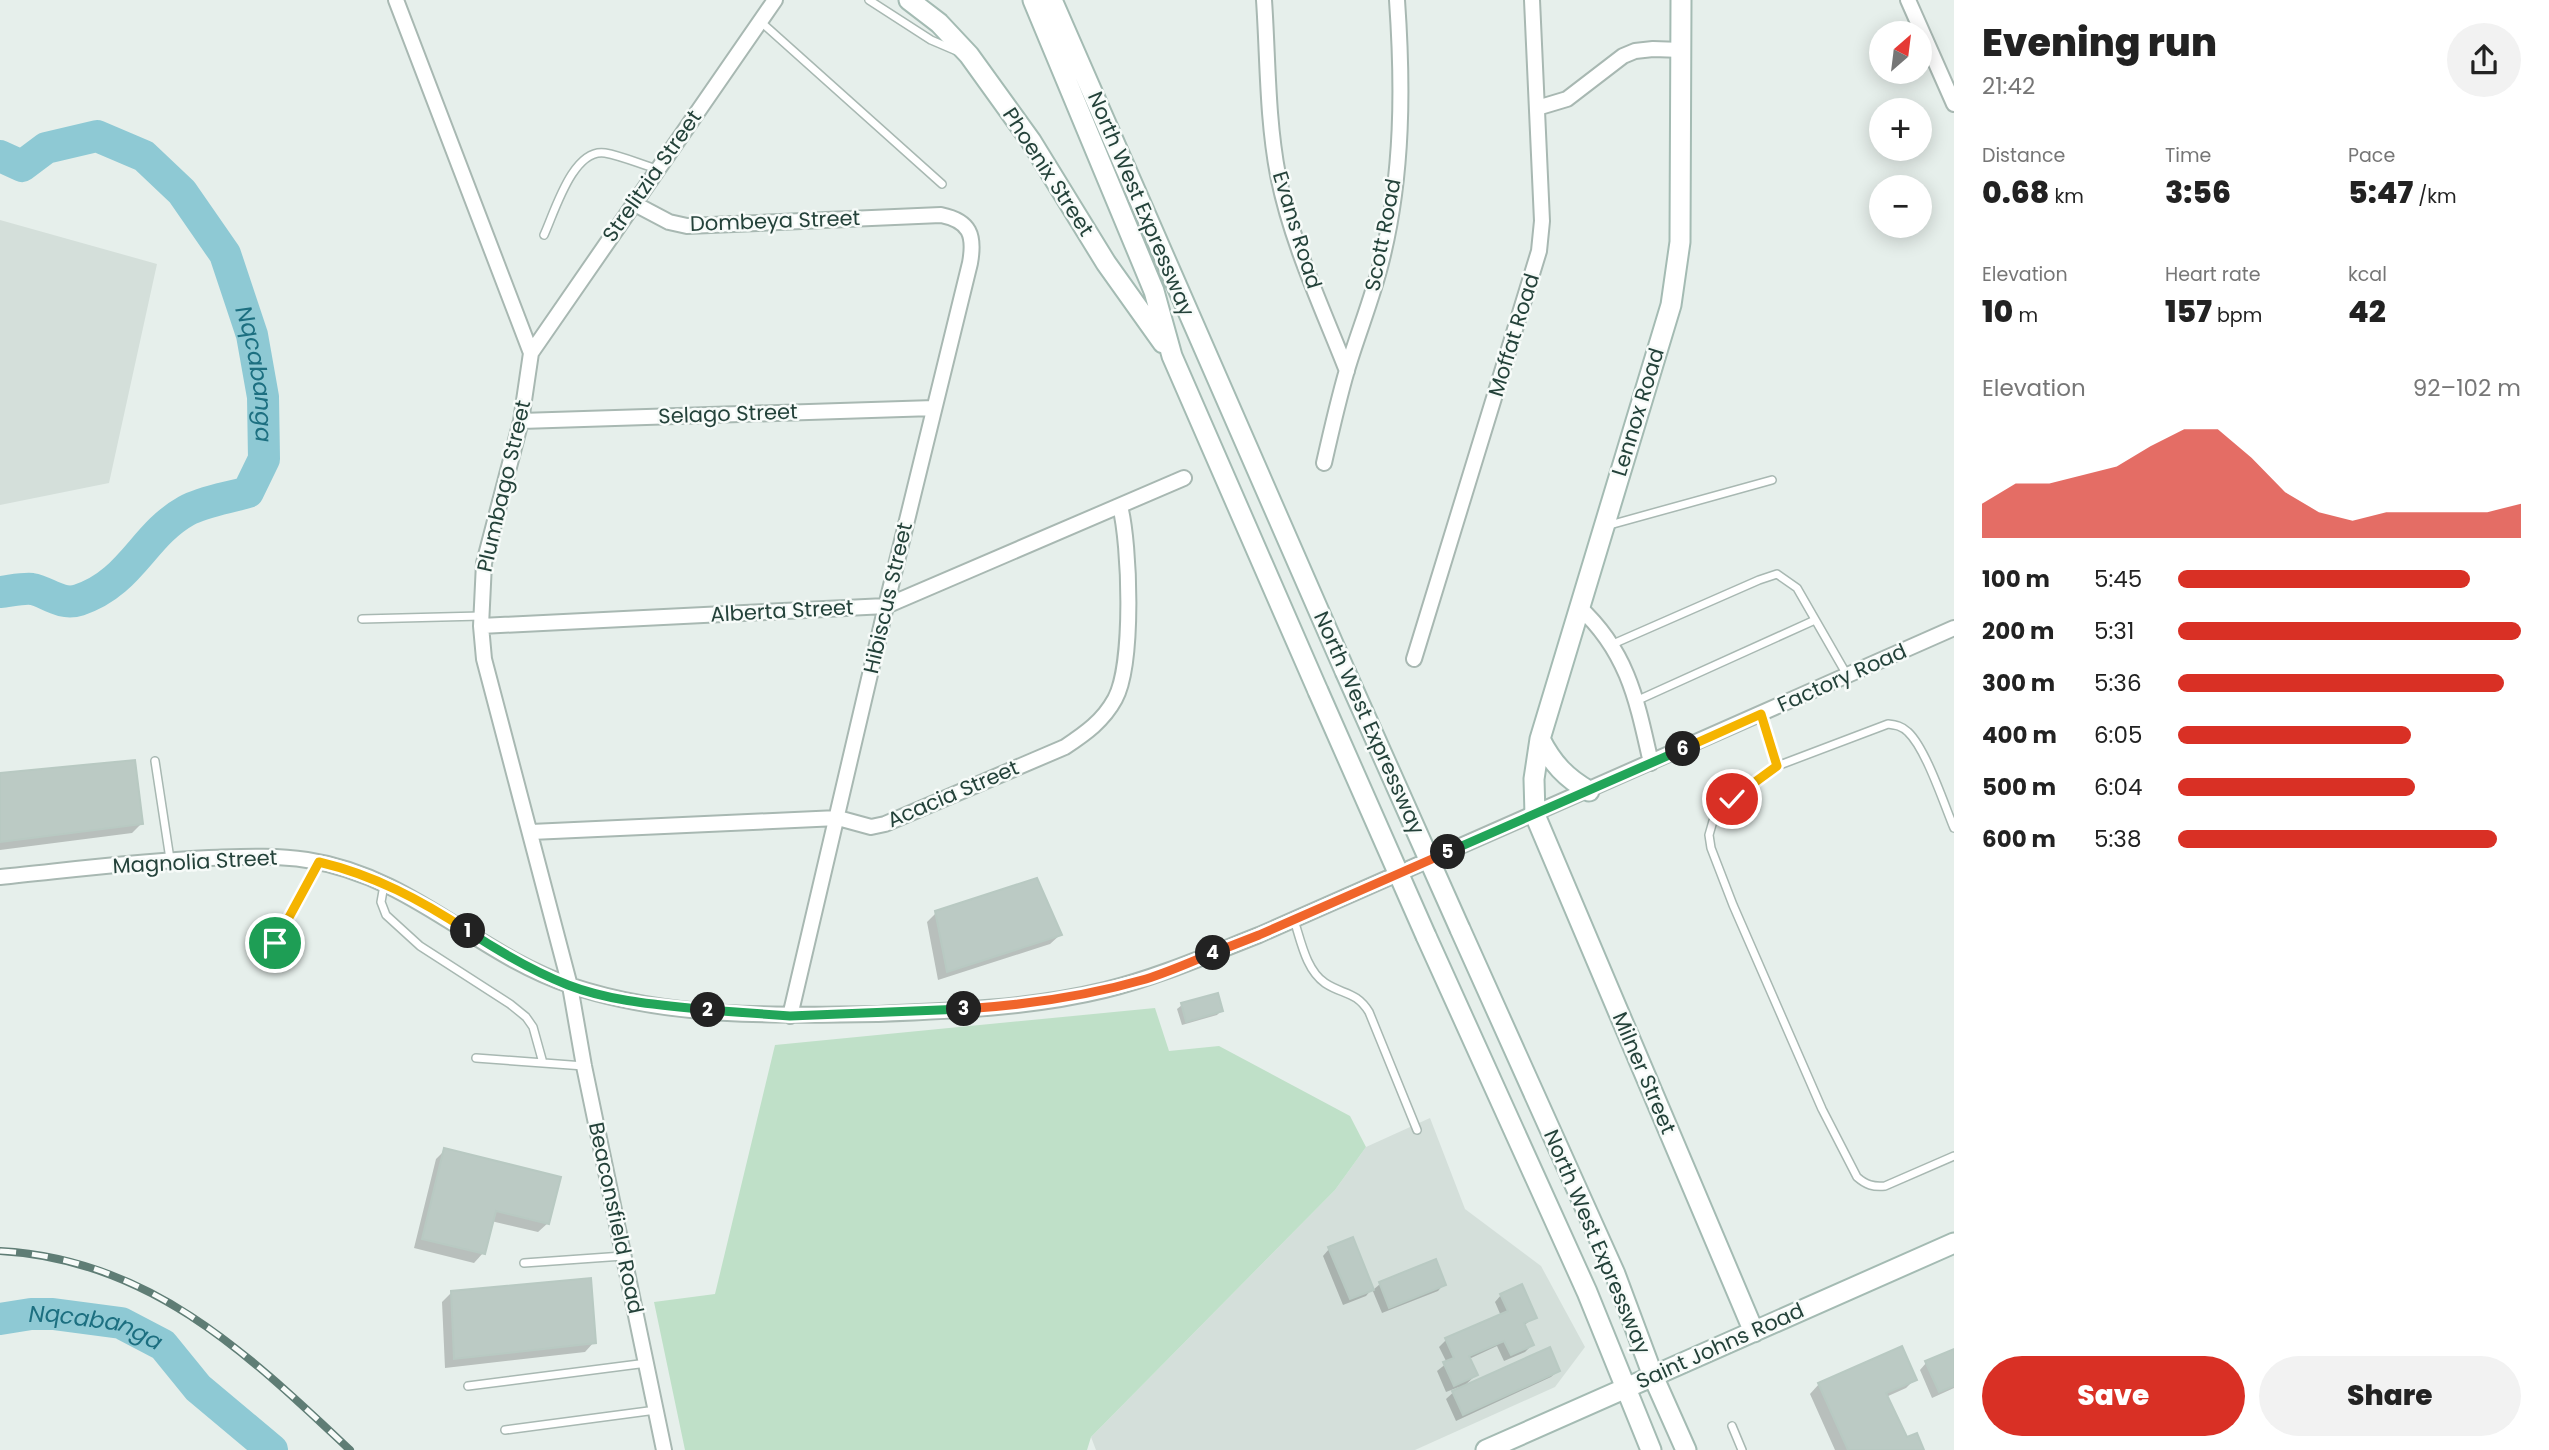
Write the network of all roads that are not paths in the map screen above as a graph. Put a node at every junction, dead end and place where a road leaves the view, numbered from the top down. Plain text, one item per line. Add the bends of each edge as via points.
1 (396, 0) edge
2 (775, 0) edge
3 (869, 0) edge
4 (909, 0) edge
5 (1033, 0) edge
6 (1052, 0) edge
7 (1065, 0) edge
8 (1264, 0) edge
9 (1397, 0) edge
10 (1532, 0) edge
11 (1681, 0) edge
12 (1908, 0) edge
13 (760, 21) junction
14 (1682, 50) junction
15 (969, 55) junction
16 (1954, 104) edge
17 (1537, 108) junction
18 (1121, 156) junction
19 (657, 169) junction
20 (942, 184) dead end
21 (633, 203) junction
22 (922, 215) joint
23 (544, 235) dead end
24 (531, 353) junction
25 (1172, 356) junction
26 (1347, 371) junction
27 (934, 408) junction
28 (521, 421) junction
29 (1324, 463) dead end
30 (1184, 478) dead end
31 (1772, 480) dead end
32 (1120, 506) junction
33 (1602, 527) junction
34 (886, 606) junction
35 (1580, 607) junction
36 (362, 619) dead end
37 (1815, 620) junction
38 (481, 621) junction
39 (1954, 628) edge
40 (1613, 644) junction
41 (1413, 659) dead end
42 (1848, 675) junction
43 (1636, 701) junction
44 (1761, 714) junction
45 (1540, 739) junction
46 (155, 761) dead end
47 (1651, 763) junction
48 (1777, 766) junction
49 (1589, 791) junction
50 (1535, 815) junction
51 (838, 818) junction
52 (1954, 828) edge
53 (531, 832) junction
54 (170, 859) junction
55 (319, 862) junction
56 (0, 877) edge
57 (384, 883) junction
58 (1293, 920) junction
59 (275, 943) dead end
60 (570, 986) junction
61 (790, 1016) junction
62 (476, 1058) dead end
63 (543, 1063) junction
64 (584, 1066) junction
65 (1417, 1130) dead end
66 (1954, 1156) edge
67 (1954, 1243) edge
68 (623, 1256) junction
69 (524, 1263) dead end
70 (1754, 1332) junction
71 (647, 1363) junction
72 (1653, 1376) junction
73 (468, 1385) dead end
74 (1624, 1388) junction
75 (656, 1409) junction
76 (1732, 1426) dead end
77 (505, 1430) dead end
78 (664, 1450) edge
79 (1486, 1450) edge
80 (1651, 1450) edge
81 (1686, 1450) edge
82 (1742, 1450) edge

1 - 24 street, Plumbago Street
2 - 13 street, Strelitzia Street
3 - 15 lane via 947,49
4 - 15 main road, Phoenix Street
5 - 25 main road via 1154,291
6 - 18 main road, North West Expressway
7 - 18 main road
8 - 26 street, Evans Road via 1278,177 1303,258
9 - 26 street, Scott Road via 1401,100 1395,182 1382,259
10 - 17 street, Moffat Road
11 - 14 main road, Lennox Road
12 - 16 street
13 - 19 street, Strelitzia Street
13 - 20 lane
14 - 17 street via 1653,49 1623,56 1567,99
14 - 33 main road, Lennox Road via 1677,275
15 - 25 main road, Phoenix Street
17 - 41 street, Moffat Road via 1539,251
18 - 72 main road, North West Expressway, bridge via 1615,1274
19 - 21 street, Strelitzia Street
19 - 23 lane via 603,152 590,154 575,167
21 - 22 street, Dombeya Street via 668,222 687,226
21 - 24 street, Strelitzia Street
22 - 27 street, Hibiscus Street via 954,218 971,234 973,246
24 - 28 street, Plumbago Street
25 - 74 main road, North West Expressway, bridge via 1587,1292
26 - 29 street, Scott Road
27 - 28 street, Selago Street
27 - 34 street, Hibiscus Street
28 - 38 street, Plumbago Street via 484,563
30 - 32 street, Alberta Street
31 - 33 lane
32 - 34 street, Alberta Street
32 - 51 street, Acacia Street via 1128,556 1126,661 1116,698 1102,720 1065,747 903,818 871,827
33 - 35 main road, Lennox Road
34 - 38 street, Alberta Street
34 - 51 street, Hibiscus Street
35 - 40 street
35 - 45 main road, Lennox Road
36 - 38 lane
37 - 40 lane via 1797,587 1777,574
37 - 42 lane
37 - 43 lane
38 - 53 street, Plumbago Street via 489,683
39 - 42 street, Factory Road
40 - 43 street
42 - 44 street, Factory Road
43 - 47 street
44 - 47 street, Factory Road
44 - 48 lane
45 - 49 main road via 1561,772
45 - 50 main road, Lennox Road
46 - 54 lane
47 - 49 street, Factory Road
48 - 52 lane via 1870,729 1901,726 1923,755
48 - 66 lane via 1722,809 1709,835 1732,905 1822,1109 1864,1184 1885,1186
49 - 50 street, Factory Road
50 - 58 street, Factory Road
50 - 70 main road, Milner Street
51 - 53 street, Acacia Street
51 - 61 street, Hibiscus Street
53 - 60 street, Plumbago Street
54 - 55 street, Magnolia Street via 266,856
54 - 56 street, Magnolia Street
55 - 57 street, Magnolia Street
55 - 59 lane
57 - 60 street, Magnolia Street via 525,966
57 - 63 lane via 381,902 386,915 420,946 526,1017
58 - 61 street, Factory Road via 1149,978 1092,993 1000,1007
58 - 65 lane via 1314,972 1325,983 1363,1001
60 - 61 street, Factory Road via 624,1000
60 - 64 street, Beaconsfield Road
62 - 63 lane
63 - 64 lane
64 - 68 street, Beaconsfield Road
67 - 70 main road, Saint Johns Road
68 - 69 lane
68 - 71 street, Beaconsfield Road
70 - 72 main road, Saint Johns Road
71 - 73 lane
71 - 75 street, Beaconsfield Road
72 - 74 main road, Saint Johns Road
72 - 81 main road, North West Expressway
74 - 79 main road, Saint Johns Road
74 - 80 main road, North West Expressway
75 - 77 lane
75 - 78 street, Beaconsfield Road
76 - 82 lane

